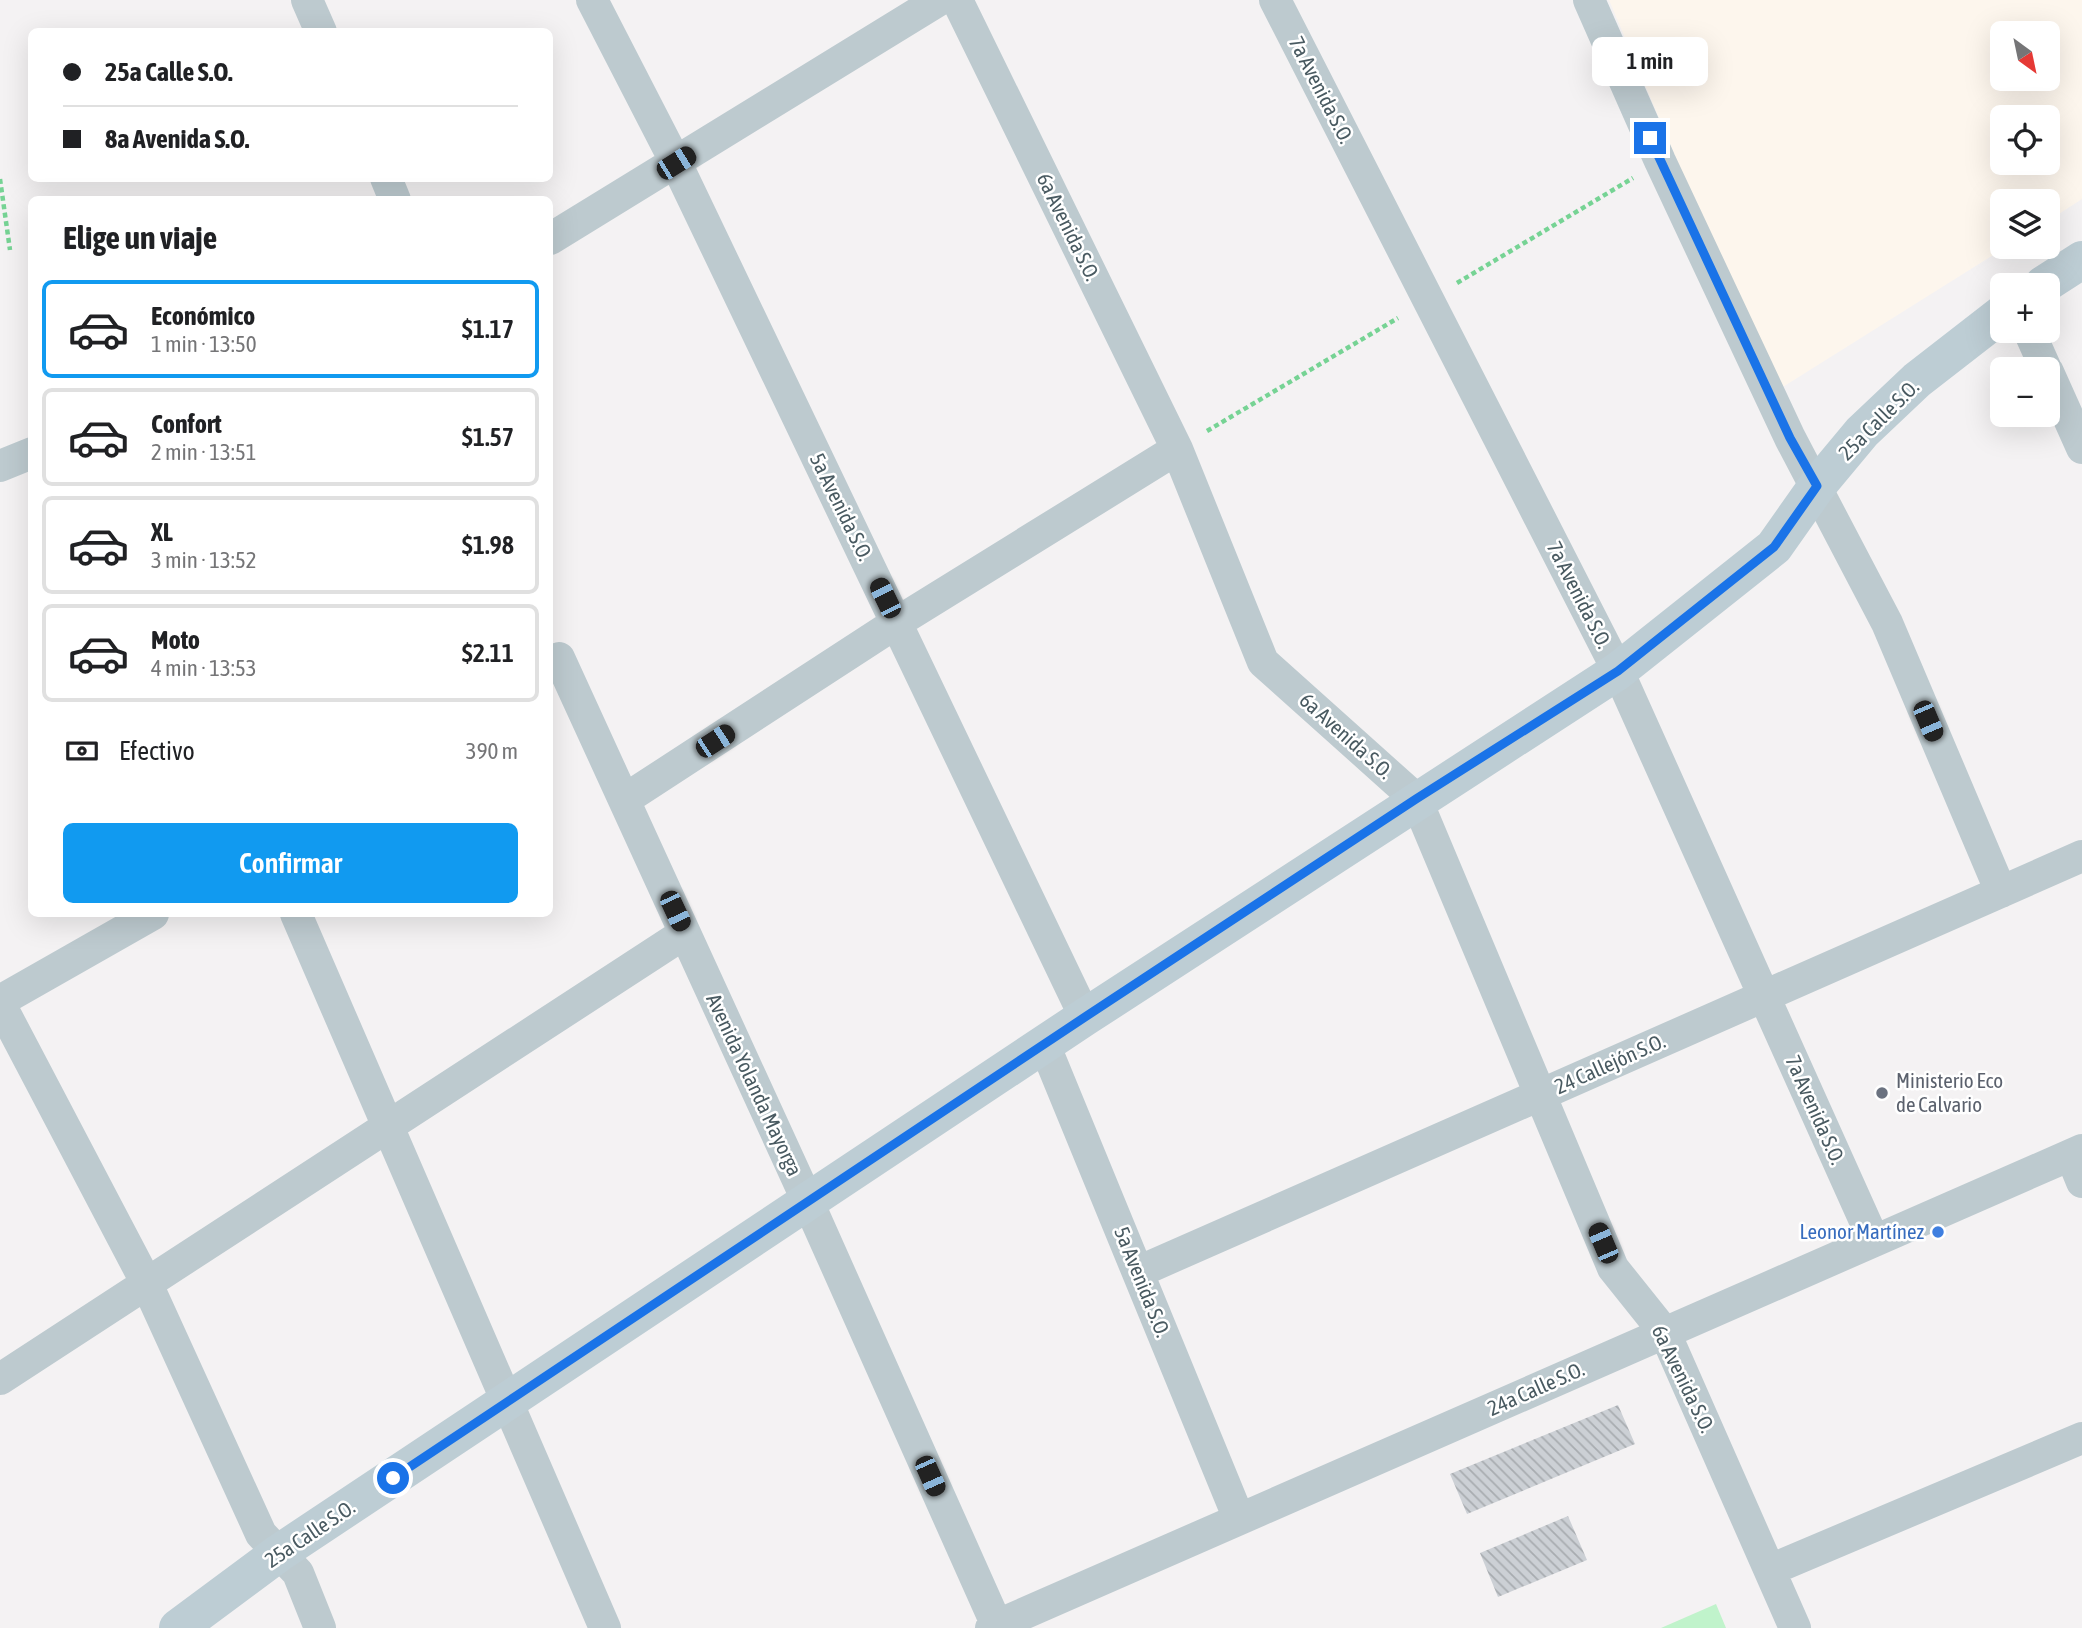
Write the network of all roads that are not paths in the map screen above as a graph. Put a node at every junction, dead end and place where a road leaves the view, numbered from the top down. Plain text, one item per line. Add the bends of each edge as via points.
1 (307, 0) edge
2 (592, 0) edge
3 (939, 0) edge
4 (957, 0) edge
5 (1275, 0) edge
6 (1589, 0) edge
7 (319, 28) edge
8 (676, 163) junction
9 (553, 238) edge
10 (2082, 260) edge
11 (2060, 274) edge
12 (1990, 323) edge
13 (2060, 400) edge
14 (2082, 448) edge
15 (1177, 449) junction
16 (28, 455) edge
17 (0, 466) edge
18 (1817, 486) junction
19 (896, 622) junction
20 (559, 658) dead end
21 (1618, 671) junction
22 (1416, 799) junction
23 (624, 800) junction
24 (2082, 856) edge
25 (2001, 892) junction
26 (148, 917) edge
27 (297, 917) edge
28 (685, 933) junction
29 (1764, 996) junction
30 (0, 1002) edge
31 (1085, 1017) junction
32 (1044, 1044) junction
33 (1540, 1095) junction
34 (389, 1128) junction
35 (2078, 1162) edge
36 (808, 1202) junction
37 (1874, 1241) junction
38 (1138, 1272) junction
39 (146, 1282) junction
40 (1665, 1333) junction
41 (0, 1379) edge
42 (508, 1403) junction
43 (2082, 1438) edge
44 (1239, 1519) junction
45 (279, 1553) junction
46 (1770, 1570) junction
47 (995, 1627) edge
48 (178, 1628) edge
49 (320, 1628) edge
50 (606, 1628) edge
51 (1795, 1628) edge

1 - 7 street
2 - 8 street, 5a Avenida S.O.
3 - 8 street
4 - 15 street, 6a Avenida S.O.
5 - 21 street, 7a Avenida S.O.
6 - 18 street via 1660,161
8 - 9 street
8 - 19 street, 5a Avenida S.O.
10 - 11 street
12 - 18 street, 25a Calle S.O. via 1917,380 1862,432
13 - 14 street
15 - 19 street
15 - 22 street, 6a Avenida S.O. via 1264,662
16 - 17 street
18 - 21 street, 25a Calle S.O. via 1774,547
18 - 25 street via 1887,623
19 - 23 street
19 - 31 street, 5a Avenida S.O.
20 - 23 street, Avenida Yolanda Mayorga
21 - 22 street, 25a Calle S.O.
21 - 29 street, 7a Avenida S.O.
22 - 31 street, 25a Calle S.O.
22 - 33 street, 6a Avenida S.O.
23 - 28 street, Avenida Yolanda Mayorga
24 - 25 street, 24 Callejón S.O.
25 - 29 street, 24 Callejón S.O.
26 - 30 street
27 - 34 street
28 - 34 street
28 - 36 street, Avenida Yolanda Mayorga
29 - 33 street, 24 Callejón S.O.
29 - 37 street, 7a Avenida S.O.
30 - 39 street
31 - 32 street, 25a Calle S.O.
32 - 36 street, 25a Calle S.O.
32 - 38 street, 5a Avenida S.O.
33 - 38 street, 24 Callejón S.O.
33 - 40 street, 6a Avenida S.O. via 1614,1268
34 - 39 street
34 - 42 street
35 - 37 street, 24a Calle S.O.
36 - 42 street, 25a Calle S.O.
36 - 47 street, Avenida Yolanda Mayorga
37 - 40 street, 24a Calle S.O.
38 - 44 street, 5a Avenida S.O.
39 - 41 street
39 - 45 street via 261,1534
40 - 44 street, 24a Calle S.O.
40 - 46 street, 6a Avenida S.O.
42 - 45 street, 25a Calle S.O.
42 - 50 street
43 - 46 street
44 - 47 street, 24a Calle S.O.
45 - 48 street, 25a Calle S.O.
45 - 49 street via 298,1573
46 - 51 street, 6a Avenida S.O.

